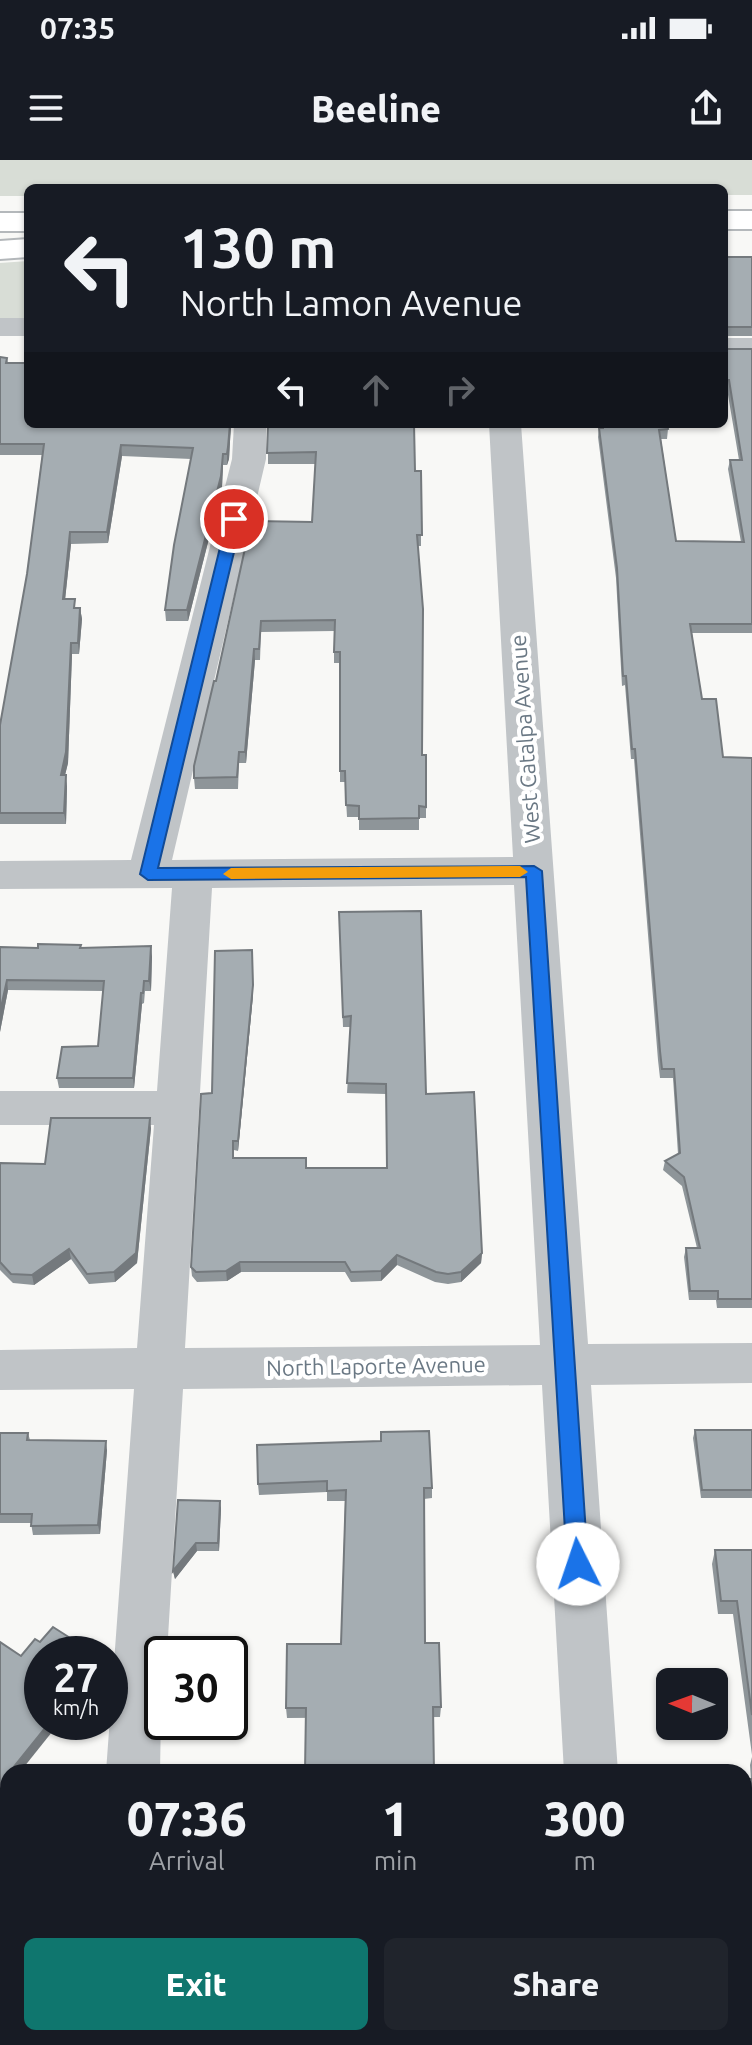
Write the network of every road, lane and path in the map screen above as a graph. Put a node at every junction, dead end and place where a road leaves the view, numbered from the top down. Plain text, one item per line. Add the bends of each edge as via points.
1 (728, 220) edge
2 (752, 220) edge
3 (0, 222) edge
4 (24, 222) edge
5 (24, 248) edge
6 (0, 250) edge
7 (0, 327) edge
8 (24, 327) edge
9 (728, 347) edge
10 (752, 347) edge
11 (250, 428) edge
12 (505, 428) edge
13 (534, 871) junction
14 (171, 874) junction
15 (0, 875) edge
16 (0, 1108) edge
17 (178, 1108) junction
18 (752, 1363) edge
19 (565, 1364) junction
20 (160, 1368) junction
21 (0, 1370) edge
22 (134, 1764) edge
23 (590, 1764) edge

1 - 2 main road
3 - 4 main road
5 - 6 main road
7 - 8 street
9 - 10 street
11 - 14 street via 249,459
12 - 13 street, West Catalpa Avenue
13 - 14 street
13 - 19 street, West Catalpa Avenue
14 - 15 street
14 - 17 street
16 - 17 street
17 - 20 street
18 - 19 street, North Laporte Avenue
19 - 20 street, North Laporte Avenue
19 - 23 street, West Catalpa Avenue
20 - 21 street, North Laporte Avenue
20 - 22 street

